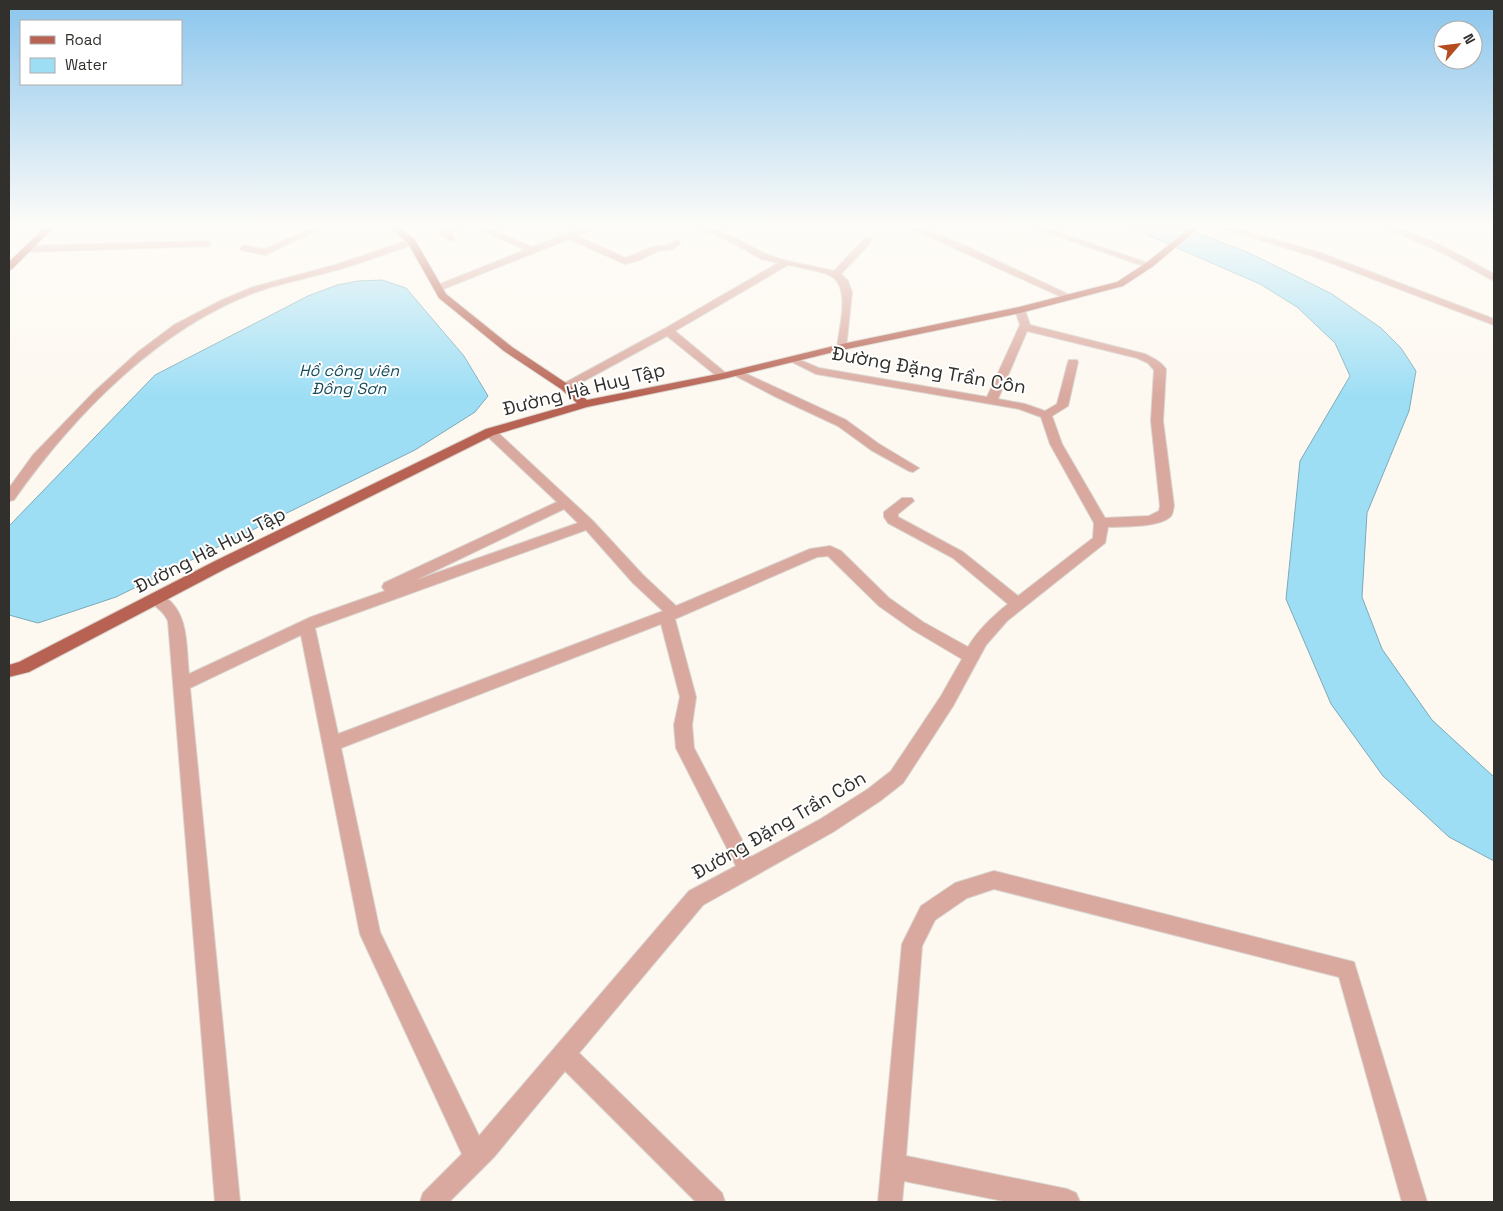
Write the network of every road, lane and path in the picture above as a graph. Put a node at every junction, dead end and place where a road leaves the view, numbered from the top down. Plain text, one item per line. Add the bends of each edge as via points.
1 (273, 285) edge
2 (436, 285) edge
3 (447, 285) edge
4 (746, 285) edge
5 (846, 285) edge
6 (1041, 285) edge
7 (1118, 285) edge
8 (1396, 285) edge
9 (438, 288) junction
10 (1069, 297) junction
11 (1020, 310) junction
12 (1494, 322) edge
13 (1025, 327) junction
14 (668, 330) junction
15 (842, 346) junction
16 (793, 360) junction
17 (1073, 362) dead end
18 (738, 373) junction
19 (723, 376) junction
20 (565, 387) junction
21 (991, 401) junction
22 (585, 404) junction
23 (1046, 415) junction
24 (490, 432) junction
25 (913, 468) dead end
26 (9, 498) edge
27 (907, 501) dead end
28 (566, 503) junction
29 (1101, 523) junction
30 (588, 524) junction
31 (156, 598) junction
32 (1018, 604) junction
33 (670, 615) junction
34 (307, 625) junction
35 (972, 657) junction
36 (9, 671) edge
37 (182, 684) junction
38 (332, 744) junction
39 (748, 870) junction
40 (564, 1054) junction
41 (476, 1156) junction
42 (893, 1166) junction
43 (227, 1202) edge
44 (432, 1202) edge
45 (714, 1202) edge
46 (890, 1202) edge
47 (1067, 1202) edge
48 (1415, 1202) edge

1 - 26 street via 225,302 178,327 142,354 36,458
2 - 9 main road
3 - 9 street
4 - 14 street
5 - 15 street via 848,295
6 - 10 street
7 - 10 main road, Đường Hà Huy Tập
8 - 12 street
9 - 20 main road via 442,296 508,348
10 - 11 main road, Đường Hà Huy Tập
11 - 13 street
11 - 15 main road, Đường Hà Huy Tập
13 - 21 street
13 - 29 street via 1141,356 1160,369 1157,430 1167,506 1165,514 1151,520
14 - 19 street
14 - 20 street
15 - 16 main road, Đường Hà Huy Tập
16 - 18 main road, Đường Hà Huy Tập
16 - 21 street, Đường Đặng Trần Côn via 816,371
17 - 23 street via 1062,406
18 - 19 main road, Đường Hà Huy Tập
18 - 25 street via 842,423 875,447
19 - 22 main road, Đường Hà Huy Tập
20 - 22 main road
21 - 23 street, Đường Đặng Trần Côn via 1021,406
22 - 24 main road, Đường Hà Huy Tập
23 - 29 street, Đường Đặng Trần Côn via 1056,444
24 - 28 street
24 - 31 main road, Đường Hà Huy Tập
27 - 32 street via 891,512 894,520 958,554
28 - 30 street
28 - 34 street
29 - 32 street, Đường Đặng Trần Côn via 1100,540
30 - 33 street
30 - 34 street
31 - 36 main road, Đường Hà Huy Tập via 23,668
31 - 37 street via 169,607 176,621
32 - 35 street, Đường Đặng Trần Côn via 1002,616 980,641
33 - 35 street via 814,552 830,551 846,562 884,602
33 - 38 street
33 - 39 street via 688,698 682,725 685,748
34 - 37 street
34 - 38 street
35 - 39 street, Đường Đặng Trần Côn via 921,744 897,777 826,826
37 - 43 street
38 - 41 street via 370,934
39 - 40 street, Đường Đặng Trần Côn via 696,898
40 - 41 street, Đường Đặng Trần Côn
40 - 45 street
41 - 44 street, Đường Đặng Trần Côn
42 - 46 street
42 - 47 street
42 - 48 street via 912,944 928,913 962,890 994,880 1348,969

